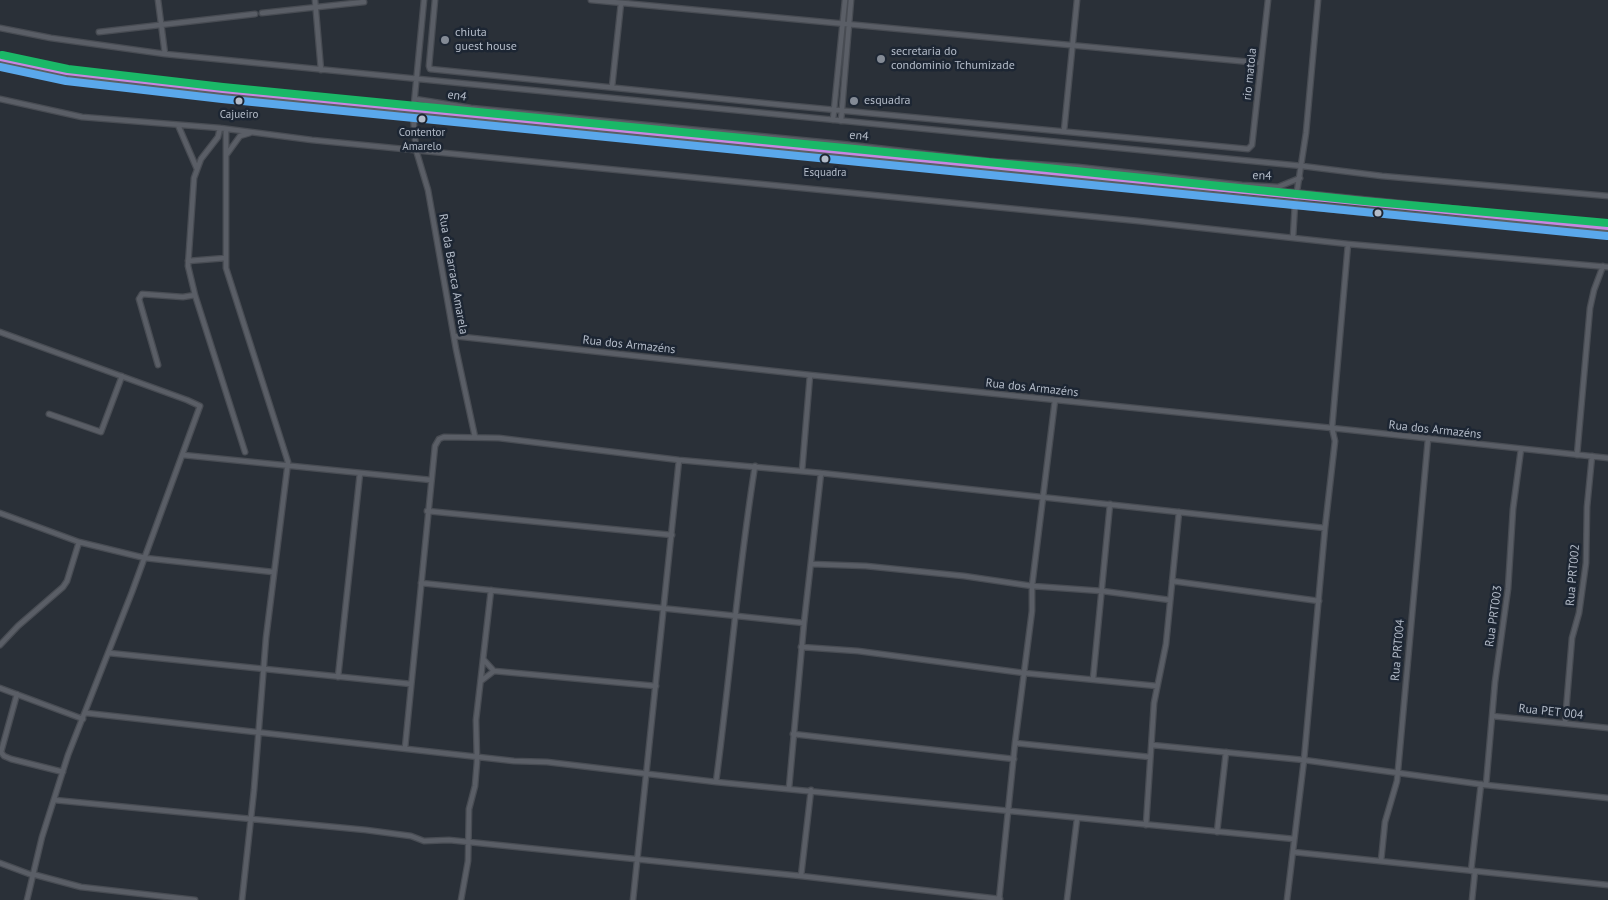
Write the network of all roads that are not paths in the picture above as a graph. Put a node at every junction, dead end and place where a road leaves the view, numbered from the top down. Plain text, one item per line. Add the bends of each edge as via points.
1 (158, 0) edge
2 (315, 0) edge
3 (424, 0) edge
4 (434, 0) edge
5 (591, 0) edge
6 (845, 0) edge
7 (851, 0) edge
8 (1077, 0) edge
9 (1268, 0) edge
10 (1318, 0) edge
11 (364, 2) dead end
12 (639, 2) edge
13 (621, 3) junction
14 (316, 7) junction
15 (262, 13) dead end
16 (254, 14) dead end
17 (846, 23) junction
18 (161, 25) junction
19 (0, 28) edge
20 (99, 32) dead end
21 (1073, 46) junction
22 (165, 54) junction
23 (0, 57) edge
24 (1261, 63) junction
25 (0, 65) edge
26 (321, 70) junction
27 (417, 79) junction
28 (612, 87) junction
29 (0, 99) edge
30 (415, 99) junction
31 (834, 110) junction
32 (843, 111) junction
33 (413, 112) junction
34 (833, 120) junction
35 (842, 121) junction
36 (178, 125) junction
37 (220, 128) junction
38 (226, 129) junction
39 (253, 132) junction
40 (1064, 132) junction
41 (416, 150) junction
42 (227, 155) junction
43 (1302, 166) junction
44 (197, 169) junction
45 (1300, 178) junction
46 (1297, 194) junction
47 (1608, 196) edge
48 (1295, 204) junction
49 (1608, 226) edge
50 (1608, 233) edge
51 (1293, 237) junction
52 (1348, 244) junction
53 (226, 258) junction
54 (188, 261) junction
55 (1606, 267) edge
56 (195, 295) junction
57 (0, 332) edge
58 (454, 336) junction
59 (158, 365) dead end
60 (122, 376) junction
61 (810, 376) junction
62 (1054, 400) junction
63 (49, 414) dead end
64 (1332, 428) junction
65 (474, 437) junction
66 (1428, 439) junction
67 (1520, 449) junction
68 (245, 452) dead end
69 (182, 455) junction
70 (1577, 455) junction
71 (1592, 456) junction
72 (1608, 458) edge
73 (679, 460) junction
74 (755, 466) junction
75 (287, 467) junction
76 (802, 471) junction
77 (360, 473) junction
78 (821, 473) junction
79 (431, 480) junction
80 (1044, 496) junction
81 (1110, 504) junction
82 (427, 511) junction
83 (1180, 512) junction
84 (0, 513) edge
85 (1325, 528) junction
86 (672, 535) junction
87 (79, 542) junction
88 (145, 558) junction
89 (811, 564) junction
90 (273, 572) junction
91 (1172, 581) junction
92 (421, 582) junction
93 (1032, 586) junction
94 (491, 590) junction
95 (1102, 591) junction
96 (1170, 600) junction
97 (1319, 601) junction
98 (664, 607) junction
99 (735, 615) junction
100 (804, 623) junction
101 (0, 645) edge
102 (801, 647) junction
103 (109, 653) junction
104 (484, 660) junction
105 (263, 669) junction
106 (494, 671) junction
107 (1024, 673) junction
108 (338, 677) junction
109 (1093, 678) junction
110 (481, 681) junction
111 (411, 684) junction
112 (656, 686) junction
113 (1157, 686) junction
114 (0, 688) edge
115 (17, 694) junction
116 (86, 713) junction
117 (1492, 716) junction
118 (83, 720) junction
119 (1565, 723) junction
120 (1608, 728) edge
121 (258, 731) junction
122 (793, 734) junction
123 (1015, 743) junction
124 (1152, 745) junction
125 (405, 748) junction
126 (1226, 752) junction
127 (478, 756) junction
128 (1150, 757) junction
129 (1014, 759) junction
130 (1304, 760) junction
131 (63, 772) junction
132 (1397, 772) junction
133 (645, 773) junction
134 (716, 782) junction
135 (1483, 785) junction
136 (789, 788) junction
137 (811, 790) junction
138 (1608, 798) edge
139 (54, 800) junction
140 (1008, 811) junction
141 (251, 819) junction
142 (1077, 819) junction
143 (1146, 825) junction
144 (1217, 832) junction
145 (1294, 839) junction
146 (468, 842) junction
147 (1293, 852) junction
148 (637, 860) junction
149 (1381, 861) junction
150 (0, 863) edge
151 (1473, 871) junction
152 (32, 875) junction
153 (801, 876) junction
154 (1608, 885) edge
155 (1000, 899) edge
156 (27, 900) edge
157 (195, 900) edge
158 (242, 900) edge
159 (461, 900) edge
160 (633, 900) edge
161 (1067, 900) edge
162 (1287, 900) edge
163 (1472, 900) edge

1 - 18 street
2 - 14 street
3 - 27 street, Rua da Barraca Amarela
4 - 28 street via 430,69
5 - 13 street
6 - 17 street
7 - 17 street
8 - 21 street
9 - 24 street, rio matola
10 - 43 street
11 - 14 street
12 - 13 street
12 - 17 street
13 - 28 street
14 - 15 street
14 - 26 street
16 - 18 street
17 - 21 street
17 - 31 street
17 - 32 street
18 - 20 street
18 - 22 street
19 - 22 street
21 - 24 street
21 - 40 street
22 - 26 street
23 - 33 highway via 88,74
24 - 40 street, rio matola via 1252,145 1248,149
25 - 33 highway via 86,82
26 - 27 street
27 - 30 street, Rua da Barraca Amarela
27 - 34 street
28 - 31 street
29 - 36 street via 82,117
30 - 33 street, Rua da Barraca Amarela
30 - 45 street, en4 via 471,108 1242,185 1278,187
31 - 32 street
31 - 34 street
32 - 35 street
32 - 40 street
33 - 41 street, Rua da Barraca Amarela
33 - 46 highway
33 - 48 highway
34 - 35 street
35 - 43 street
36 - 37 street
36 - 44 street
37 - 38 street
37 - 44 street via 218,137
38 - 39 street
38 - 42 street
39 - 41 street
39 - 42 street via 240,136
41 - 51 street
41 - 58 street, Rua da Barraca Amarela via 428,190
42 - 53 street
43 - 45 street
43 - 47 street
44 - 54 street
45 - 46 street
46 - 48 street
46 - 49 highway
48 - 50 highway
48 - 51 street
51 - 52 street
52 - 55 street
52 - 64 street
53 - 54 street
53 - 75 street via 229,282 287,457
54 - 56 street
55 - 70 street via 1594,290 1590,308
56 - 59 street via 140,296
56 - 68 street
57 - 60 street
58 - 61 street, Rua dos Armazéns
58 - 65 street, Rua da Barraca Amarela
60 - 63 street via 101,432
60 - 69 street via 198,404
61 - 62 street, Rua dos Armazéns
61 - 76 street
62 - 64 street, Rua dos Armazéns
62 - 80 street
64 - 66 street, Rua dos Armazéns
64 - 85 street via 1335,441
65 - 73 street
65 - 79 street via 439,439 435,446
66 - 67 street, Rua dos Armazéns
66 - 132 street, Rua PRT004
67 - 70 street, Rua dos Armazéns
67 - 117 street, Rua PRT003 via 1508,589
69 - 75 street
69 - 88 street
70 - 71 street, Rua dos Armazéns
71 - 72 street, Rua dos Armazéns
71 - 119 street, Rua PRT002 via 1586,563 1572,638
73 - 74 street
73 - 86 street
74 - 76 street
74 - 99 street
75 - 77 street
75 - 90 street
76 - 78 street
77 - 79 street
77 - 108 street
78 - 80 street
78 - 89 street
79 - 82 street
80 - 81 street
80 - 93 street
81 - 83 street
81 - 95 street
82 - 86 street
82 - 92 street
83 - 85 street
83 - 91 street
84 - 87 street
85 - 97 street
86 - 98 street
87 - 88 street
87 - 101 street via 63,587
88 - 90 street
88 - 103 street
89 - 93 street via 866,566
89 - 100 street
90 - 105 street
91 - 96 street
91 - 97 street
92 - 94 street
92 - 111 street
93 - 95 street
93 - 107 street
94 - 98 street
94 - 104 street
95 - 96 street
95 - 109 street
96 - 113 street via 1166,644
97 - 130 street
98 - 99 street
98 - 112 street
99 - 100 street
99 - 134 street
100 - 102 street
102 - 107 street via 858,651
102 - 122 street
103 - 105 street
103 - 116 street
104 - 106 street
104 - 110 street
105 - 108 street
105 - 121 street
106 - 110 street
106 - 112 street
107 - 109 street
107 - 123 street
108 - 111 street
109 - 113 street
110 - 127 street via 475,731
111 - 125 street
112 - 133 street
113 - 124 street
114 - 115 street
115 - 118 street
115 - 131 street via 1,752 11,760
116 - 118 street
116 - 121 street
117 - 119 street, Rua PET 004
117 - 135 street, Rua PRT003
118 - 131 street
119 - 120 street, Rua PET 004
121 - 125 street
121 - 141 street
122 - 129 street
122 - 136 street
123 - 128 street
123 - 129 street
124 - 126 street
124 - 128 street
125 - 127 street
126 - 130 street
126 - 144 street
127 - 133 street
127 - 146 street via 469,809
128 - 143 street
129 - 140 street
130 - 132 street
130 - 145 street
131 - 139 street
132 - 135 street
132 - 149 street, Rua PRT004 via 1385,822
133 - 134 street
133 - 148 street
134 - 136 street
135 - 138 street
135 - 151 street, Rua PRT003
136 - 137 street
137 - 140 street
137 - 153 street
139 - 141 street
139 - 152 street
140 - 142 street
140 - 155 street
141 - 146 street via 366,830 411,836 424,842
141 - 158 street
142 - 143 street
142 - 161 street
143 - 144 street
144 - 145 street
145 - 147 street
146 - 148 street
146 - 159 street
147 - 149 street
147 - 162 street
148 - 153 street
148 - 160 street
149 - 151 street
150 - 152 street
151 - 154 street
151 - 163 street, Rua PRT003
152 - 156 street
152 - 157 street via 81,887
153 - 155 street

